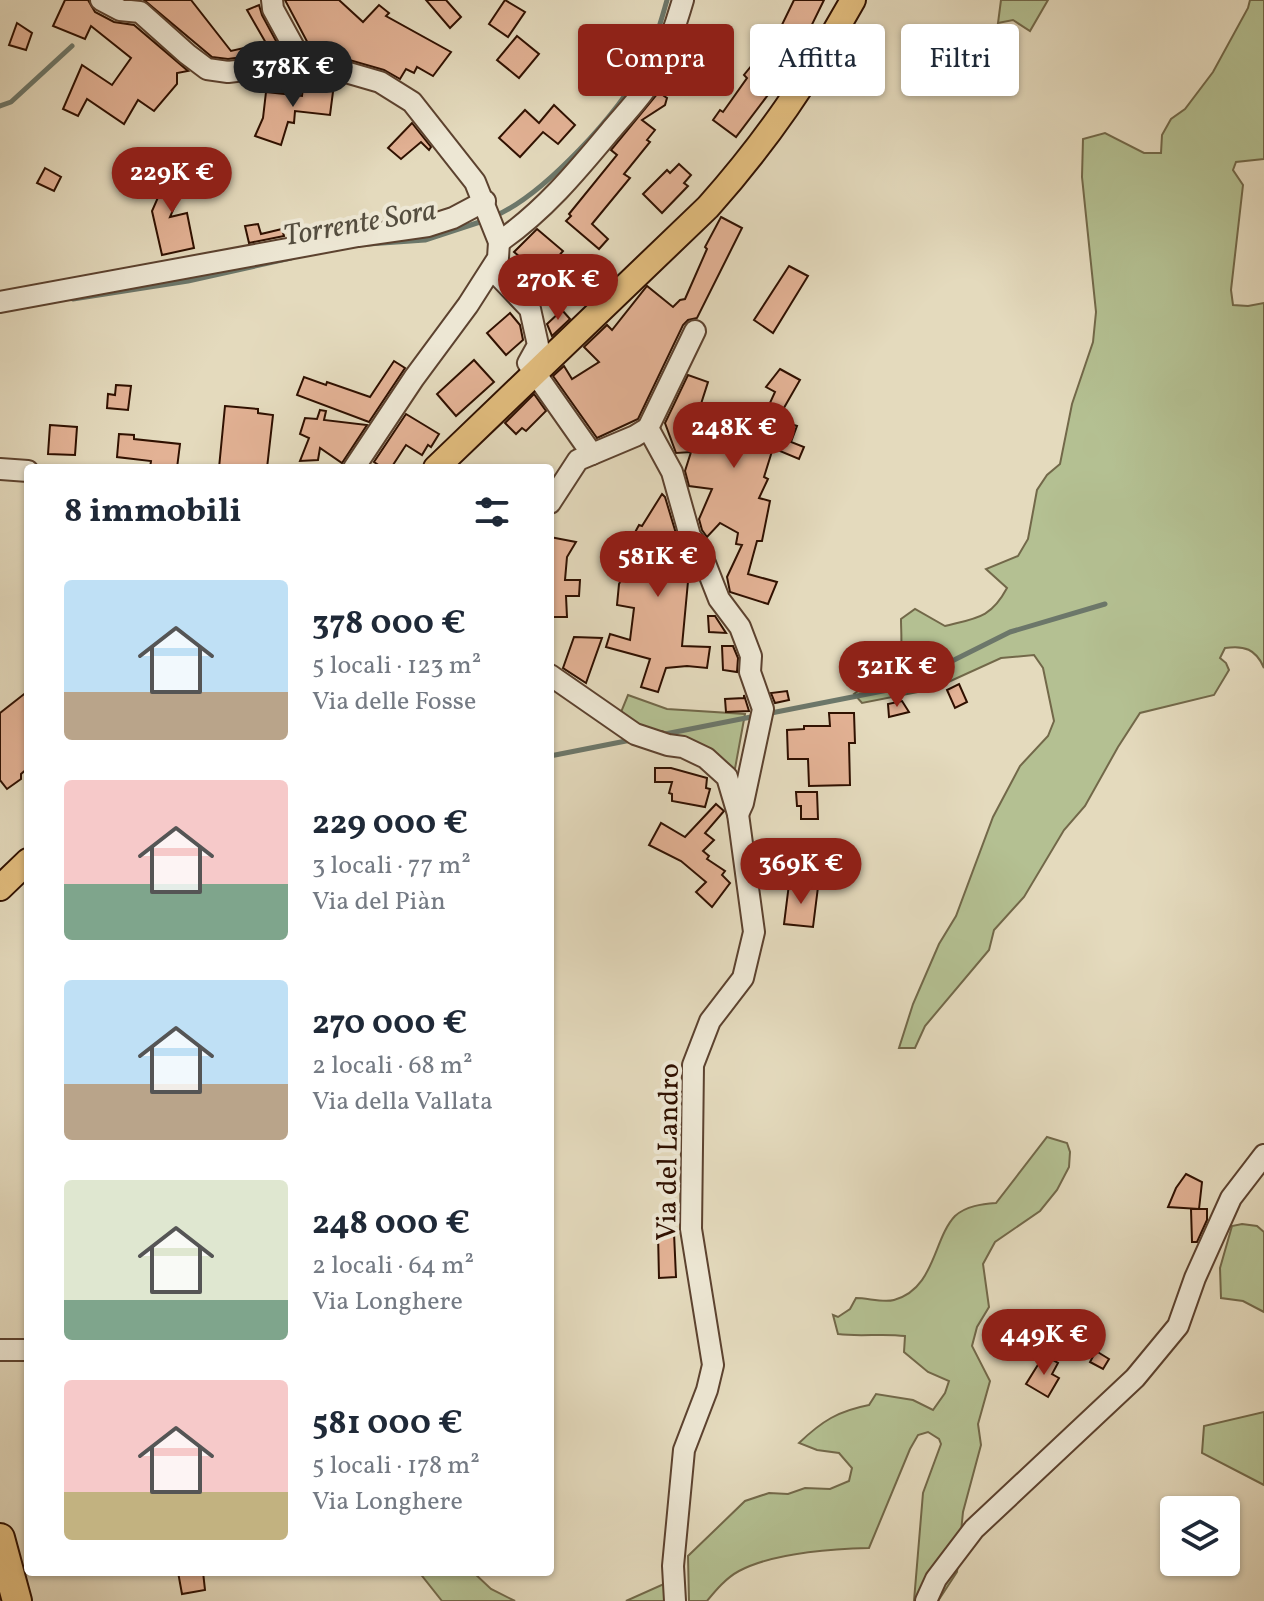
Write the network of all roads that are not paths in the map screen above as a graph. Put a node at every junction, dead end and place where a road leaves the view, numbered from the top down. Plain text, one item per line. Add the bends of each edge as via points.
1 (101, 0) edge
2 (272, 0) edge
3 (683, 0) edge
4 (853, 0) edge
5 (302, 62) junction
6 (486, 204) junction
7 (496, 235) junction
8 (492, 269) junction
9 (0, 302) edge
10 (695, 331) dead end
11 (536, 373) junction
12 (648, 428) junction
13 (592, 454) junction
14 (357, 464) edge
15 (440, 464) edge
16 (0, 469) edge
17 (24, 471) edge
18 (554, 497) edge
19 (554, 678) edge
20 (738, 814) junction
21 (24, 865) edge
22 (0, 888) edge
23 (1264, 1155) edge
24 (0, 1350) edge
25 (24, 1350) edge
26 (0, 1538) edge
27 (17, 1601) edge
28 (675, 1601) edge
29 (926, 1601) edge

1 - 5 street via 140,12 207,69 228,72
2 - 5 street
3 - 7 street via 658,69 641,94 551,200 527,222
4 - 11 main road via 749,161
5 - 6 street via 380,82 412,102 469,173
6 - 7 street
6 - 9 street via 428,226
7 - 8 street via 498,258
8 - 11 street via 530,309 538,345 528,363
8 - 14 street
10 - 12 street
11 - 13 street
11 - 15 main road
12 - 13 street
12 - 20 street via 672,472 690,536 751,656 750,672 763,709
13 - 18 street via 578,460
16 - 17 street
19 - 20 street, Via del Landro via 635,734 706,758 727,777
20 - 28 street, Via del Landro via 754,932 743,978 710,1021 693,1065 691,1229 713,1365 684,1450 673,1566
21 - 22 main road
23 - 29 street via 1231,1198 1178,1326 1135,1378 974,1529
24 - 25 street
26 - 27 highway

